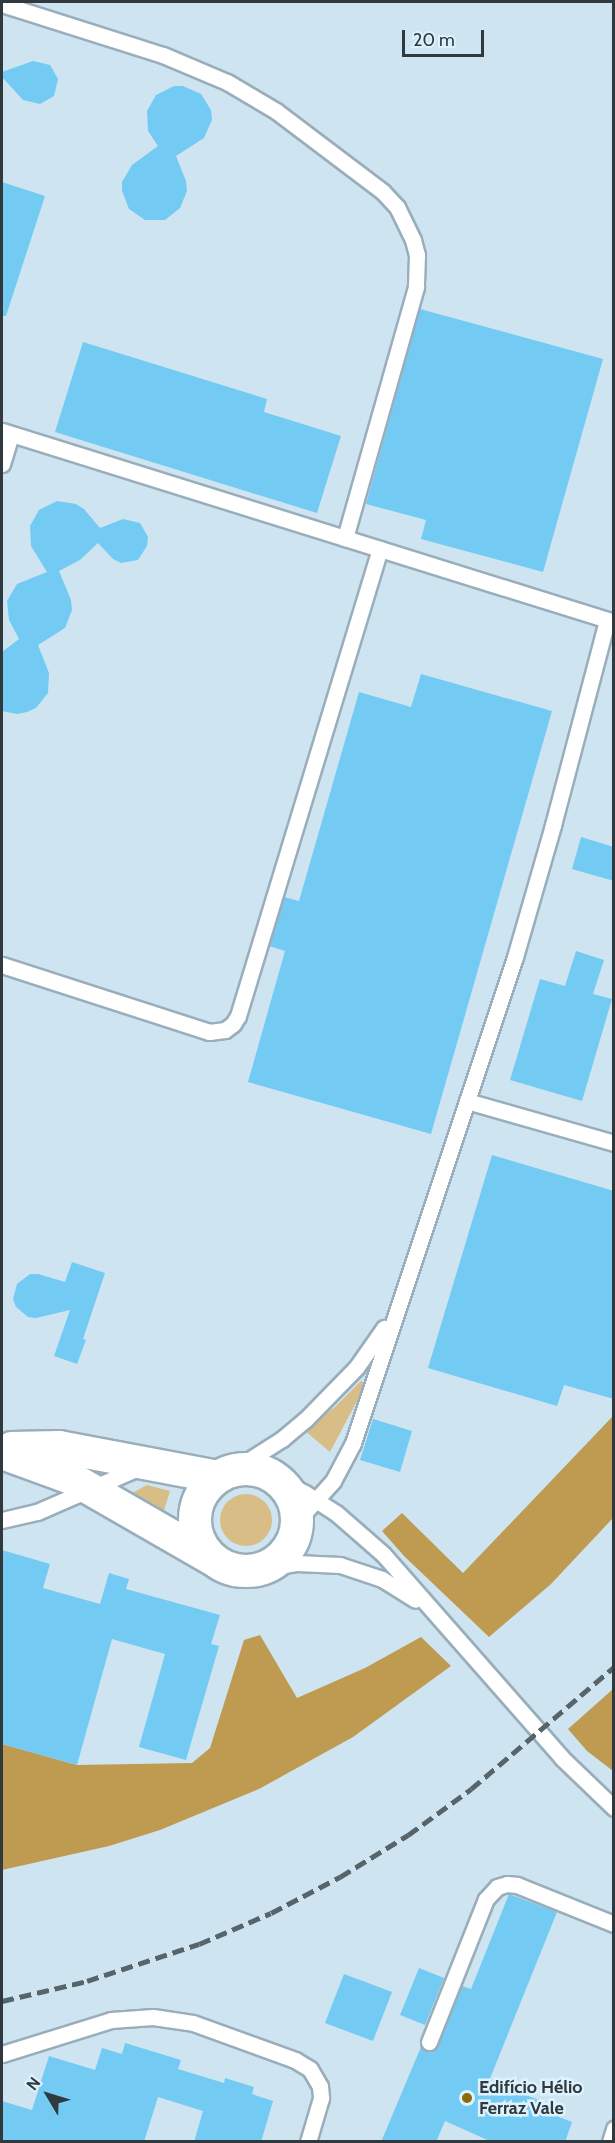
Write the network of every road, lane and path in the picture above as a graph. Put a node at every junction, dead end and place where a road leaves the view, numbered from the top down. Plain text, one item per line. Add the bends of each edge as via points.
1 (2, 4) edge
2 (6, 432) edge
3 (2, 464) edge
4 (345, 538) junction
5 (380, 549) junction
6 (610, 621) edge
7 (2, 965) edge
8 (467, 1101) junction
9 (614, 1143) edge
10 (397, 1308) junction
11 (2, 1451) edge
12 (152, 1465) junction
13 (224, 1474) junction
14 (89, 1488) junction
15 (307, 1511) junction
16 (2, 1520) edge
17 (215, 1561) junction
18 (255, 1570) junction
19 (444, 1626) junction
20 (562, 1758) junction
21 (614, 1794) edge
22 (614, 1808) edge
23 (614, 1924) edge
24 (429, 2042) dead end
25 (2, 2054) edge
26 (614, 2130) edge
27 (308, 2142) edge
28 (610, 2142) edge

1 - 4 lane via 163,55 227,82 285,118 383,192 397,207 417,255 416,287
2 - 3 lane
2 - 4 lane
4 - 5 lane
5 - 6 lane
5 - 7 lane via 233,1024 225,1030 209,1032
6 - 8 lane via 535,891
8 - 9 lane
8 - 10 lane
10 - 13 lane via 378,1339 332,1395 282,1439
10 - 15 lane via 353,1443 333,1481
11 - 12 street via 59,1447
11 - 14 street
12 - 13 street
12 - 14 lane
13 - 15 street via 244,1469 271,1475
13 - 17 street via 200,1498 195,1518 199,1539
14 - 16 lane via 37,1512
14 - 17 street
15 - 18 street via 284,1553 268,1566
15 - 19 lane via 348,1523 384,1554
17 - 18 street via 241,1571
18 - 19 lane via 297,1563 361,1571 401,1590
19 - 20 lane
20 - 21 lane
20 - 22 lane
23 - 24 lane via 517,1885 497,1887 486,1899
25 - 27 lane via 111,2020 153,2017 193,2024 295,2060 310,2069 320,2086 321,2098
26 - 28 lane

